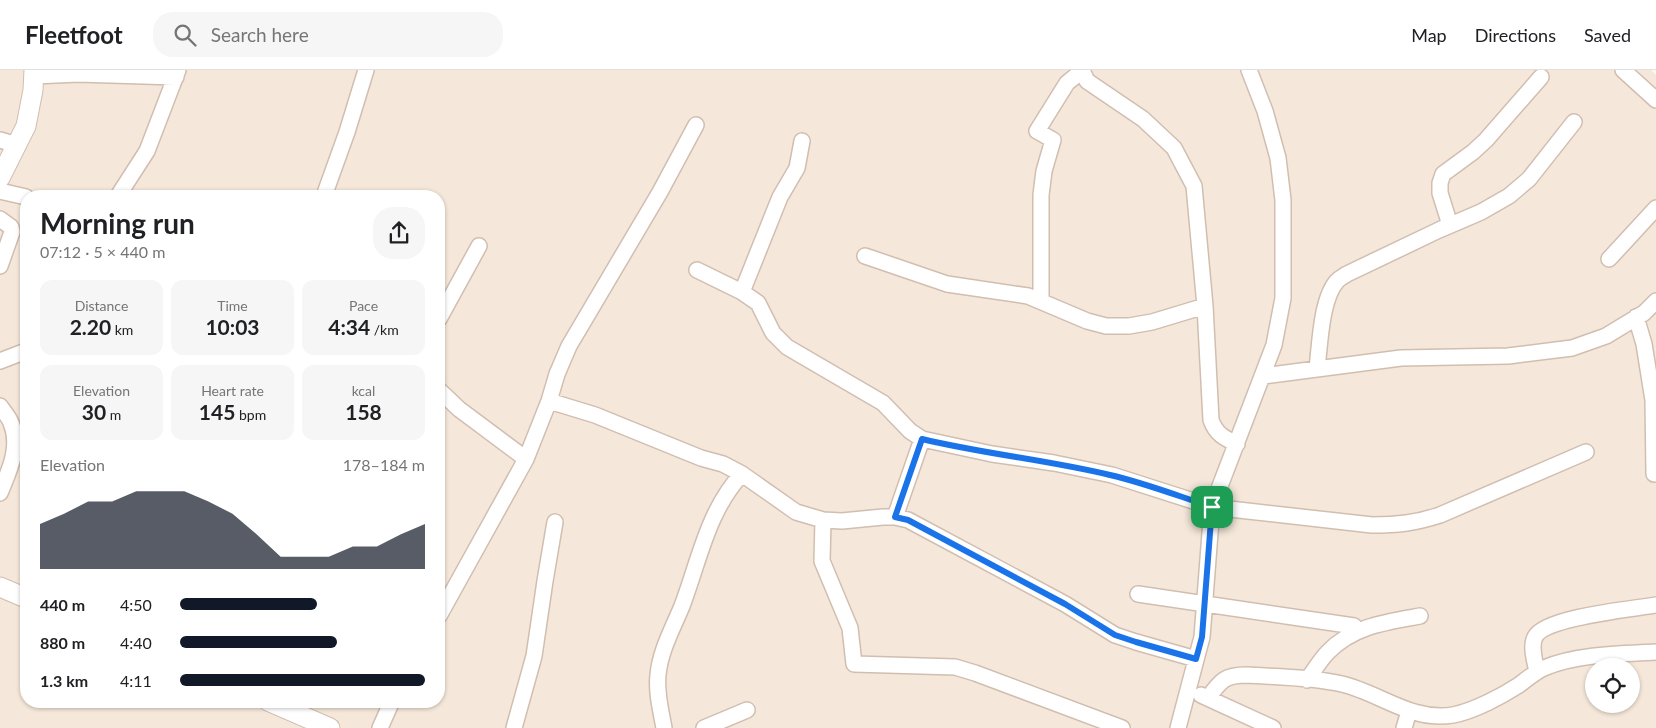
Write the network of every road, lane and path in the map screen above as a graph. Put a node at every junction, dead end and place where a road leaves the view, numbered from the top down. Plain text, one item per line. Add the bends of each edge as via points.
1 (366, 70) edge
2 (1249, 70) edge
3 (1623, 70) edge
4 (1082, 71) edge
5 (34, 73) edge
6 (177, 73) edge
7 (1541, 77) dead end
8 (1656, 100) edge
9 (1574, 122) dead end
10 (696, 125) dead end
11 (802, 141) dead end
12 (9, 143) edge
13 (0, 178) edge
14 (122, 190) edge
15 (326, 190) edge
16 (0, 191) edge
17 (20, 196) edge
18 (1656, 208) edge
19 (0, 219) edge
20 (1450, 225) junction
21 (479, 246) dead end
22 (865, 256) dead end
23 (1609, 259) dead end
24 (0, 266) edge
25 (697, 270) dead end
26 (742, 292) junction
27 (1041, 301) junction
28 (1656, 301) edge
29 (1206, 306) junction
30 (445, 308) edge
31 (1636, 317) junction
32 (20, 353) edge
33 (0, 361) edge
34 (1317, 368) junction
35 (1263, 376) junction
36 (445, 396) edge
37 (549, 401) junction
38 (0, 406) edge
39 (922, 439) junction
40 (1237, 444) junction
41 (1586, 452) dead end
42 (526, 459) junction
43 (742, 474) junction
44 (1654, 474) dead end
45 (0, 493) edge
46 (1212, 507) junction
47 (895, 517) junction
48 (823, 520) junction
49 (556, 522) dead end
50 (0, 587) edge
51 (1138, 594) dead end
52 (20, 595) edge
53 (445, 605) edge
54 (1204, 605) junction
55 (1656, 605) edge
56 (1420, 616) dead end
57 (1354, 626) dead end
58 (1656, 652) edge
59 (1196, 659) junction
60 (1537, 672) junction
61 (1307, 680) junction
62 (1188, 689) junction
63 (1208, 698) junction
64 (284, 708) edge
65 (389, 708) edge
66 (747, 710) dead end
67 (1410, 711) junction
68 (1271, 727) edge
69 (330, 728) edge
70 (380, 728) edge
71 (514, 728) edge
72 (664, 728) edge
73 (704, 728) edge
74 (1122, 728) edge
75 (1178, 728) edge
76 (1404, 728) edge

1 - 15 street
2 - 35 street via 1278,158 1283,200 1283,298 1274,345
3 - 8 street
4 - 27 street via 1067,83 1037,131 1052,140 1041,195
4 - 29 street via 1087,81 1143,119 1174,148 1194,186
5 - 6 street
5 - 12 street via 26,126
6 - 14 street via 147,151
7 - 20 street via 1486,140 1443,174 1440,193
9 - 20 street via 1529,179 1509,196
10 - 37 street via 568,346
11 - 26 street via 797,168 780,198
12 - 13 street
16 - 17 street
18 - 23 street
19 - 24 street via 12,227
20 - 34 street via 1337,281 1325,309
21 - 30 street
22 - 27 street via 947,284 1028,296
25 - 26 street
26 - 39 street via 758,303 773,333 787,347 883,403
27 - 29 street via 1106,326 1152,322
28 - 31 street
29 - 40 street via 1211,420 1221,437
31 - 34 street via 1606,336 1572,348 1508,356 1402,358
31 - 44 street via 1653,400
32 - 33 street
34 - 35 street
35 - 40 street
36 - 42 street
37 - 42 street
37 - 43 street via 595,415
38 - 45 street via 11,422 15,446
39 - 46 street via 1112,475
39 - 47 street
40 - 46 street
41 - 46 street via 1417,522 1372,525
42 - 53 street
43 - 48 street via 796,512
43 - 72 street via 729,487 718,506 661,657 658,693
46 - 54 street
47 - 48 street
47 - 59 street via 908,520 1065,604 1115,635
48 - 74 street via 822,561 850,628 854,664 955,667
49 - 71 street via 534,656
50 - 52 street
51 - 54 street
54 - 57 street
54 - 59 street via 1202,637
55 - 60 street via 1558,622 1545,628 1535,638 1533,648
56 - 61 street via 1356,631 1327,653
58 - 60 street via 1596,656
59 - 62 street
60 - 67 street via 1513,689 1454,715
61 - 63 street via 1235,675 1219,682
61 - 67 street via 1356,688
62 - 63 street
62 - 75 street
63 - 68 street
64 - 69 street
65 - 70 street
66 - 73 street
67 - 76 street

